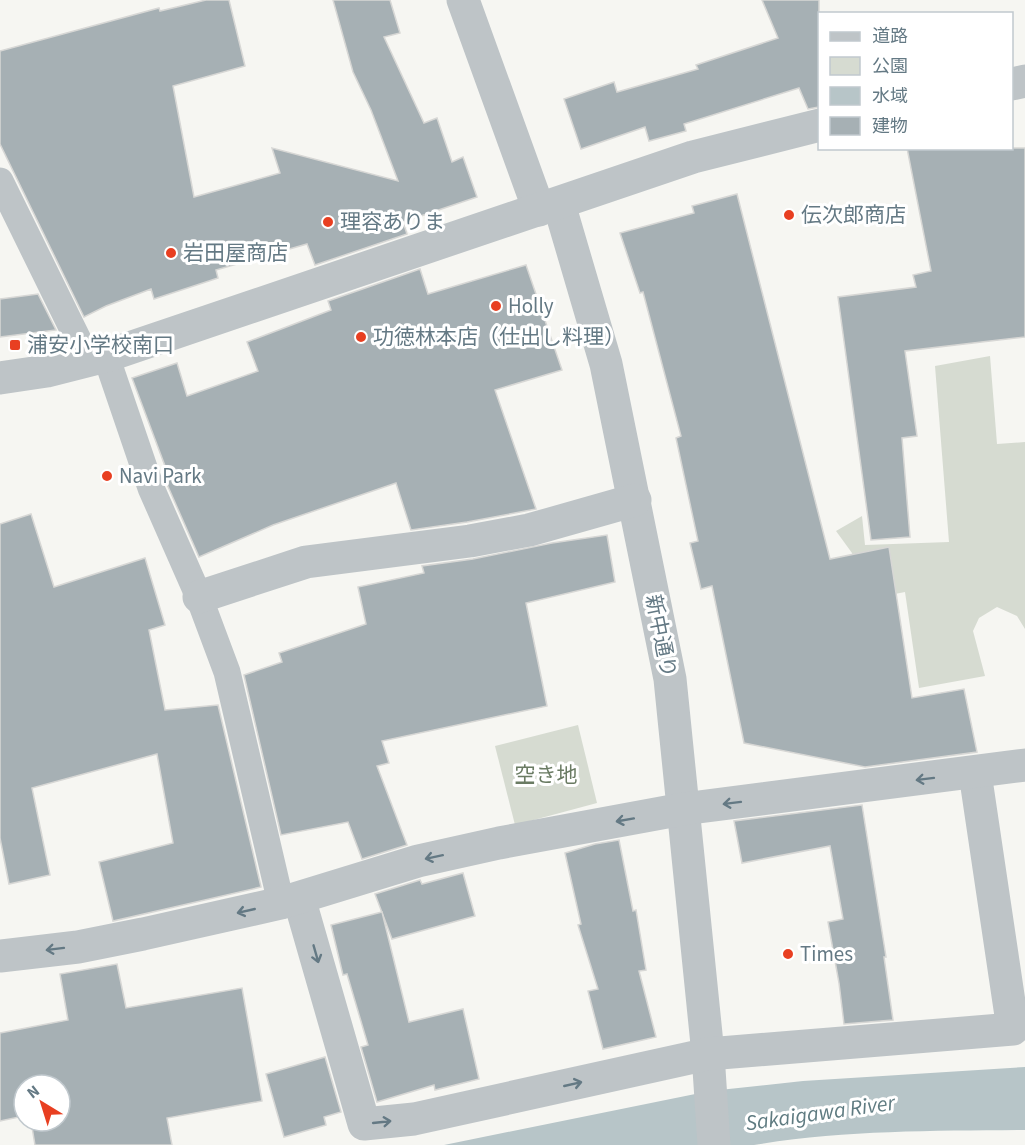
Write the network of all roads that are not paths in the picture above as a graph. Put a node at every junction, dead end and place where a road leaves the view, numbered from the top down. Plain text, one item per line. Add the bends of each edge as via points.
1 (463, 0) edge
2 (818, 126) edge
3 (0, 181) edge
4 (549, 207) junction
5 (97, 358) junction
6 (0, 378) edge
7 (635, 500) junction
8 (199, 597) junction
9 (1025, 765) edge
10 (975, 772) junction
11 (683, 809) junction
12 (290, 900) junction
13 (0, 956) edge
14 (1019, 1029) edge
15 (709, 1065) junction
16 (714, 1145) edge

1 - 4 street, 新中通り
2 - 4 street via 693,157
3 - 5 lane
4 - 5 street
4 - 7 street, 新中通り via 606,364
5 - 6 street
5 - 8 lane
7 - 8 street via 529,530 306,562
7 - 11 street, 新中通り via 670,679
8 - 12 lane via 227,672
9 - 10 street
10 -> 11 street
10 - 14 street
11 -> 12 street via 418,861
11 - 15 street, 新中通り
12 -> 13 street via 143,934
12 -> 15 street via 364,1124 414,1119
14 - 15 street
15 - 16 street, 新中通り

